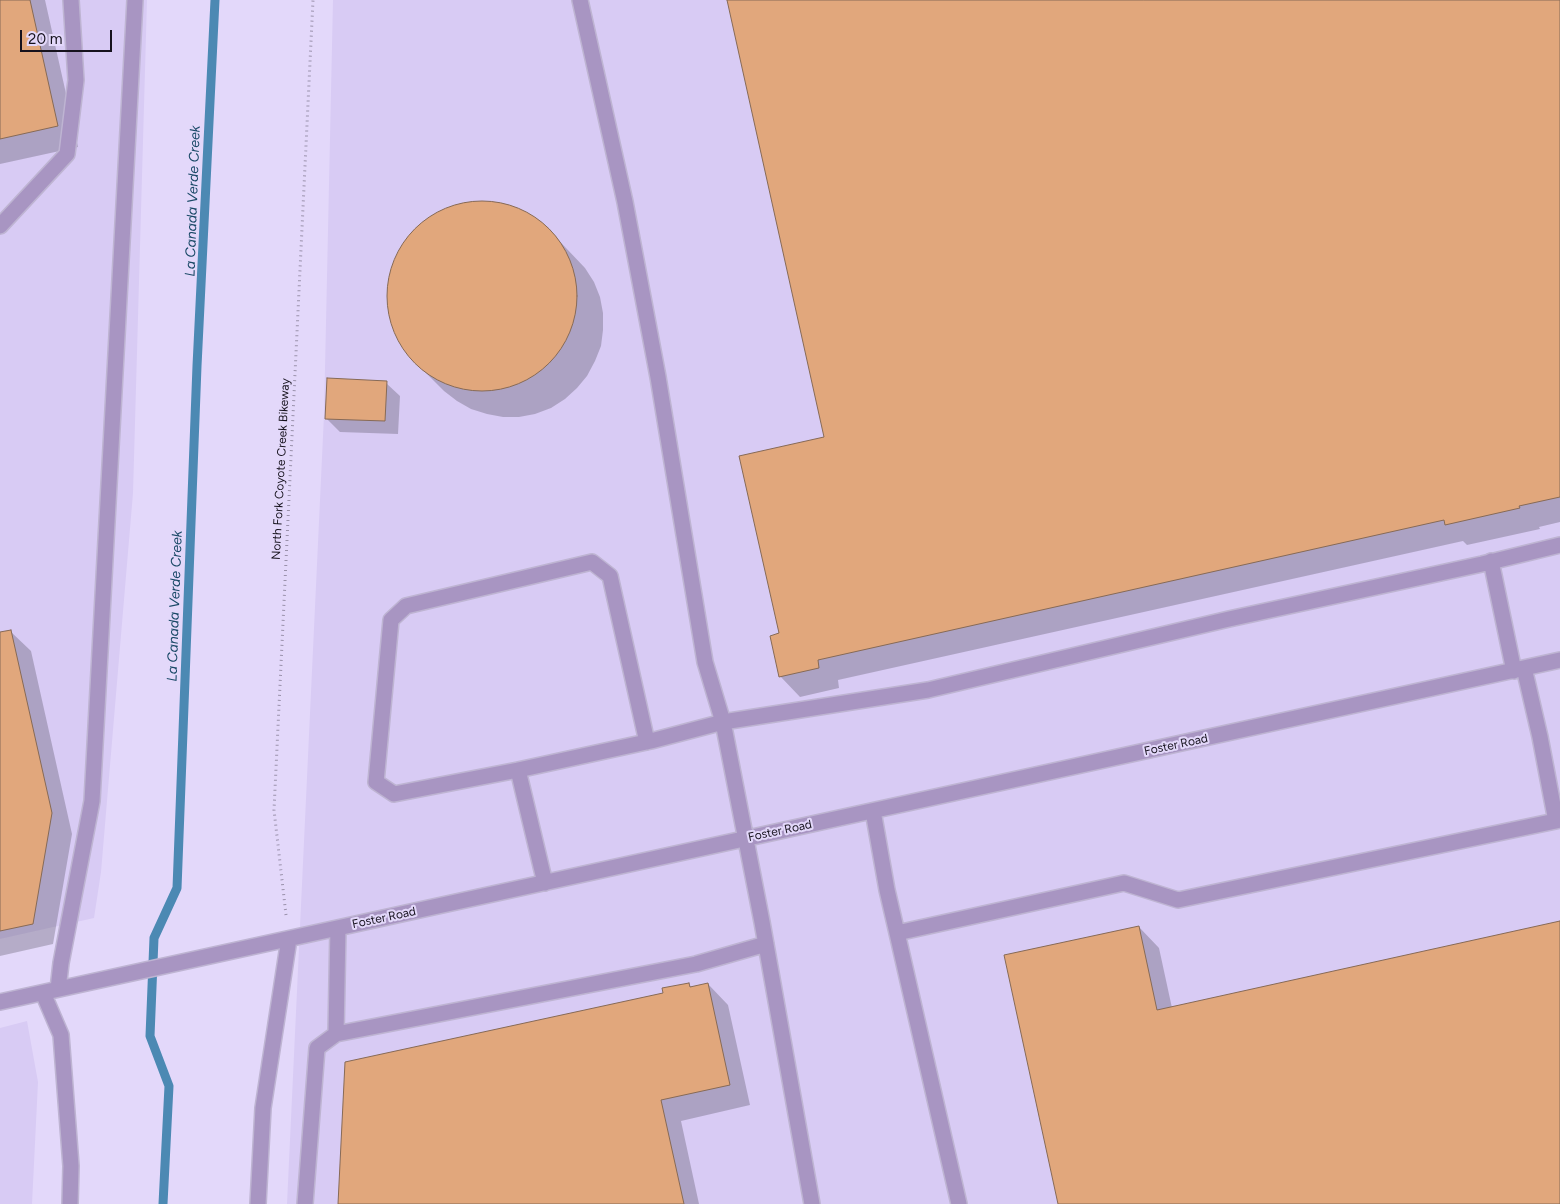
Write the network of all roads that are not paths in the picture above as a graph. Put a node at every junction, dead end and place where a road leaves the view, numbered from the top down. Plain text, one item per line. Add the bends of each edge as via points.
1 (71, 0) edge
2 (134, 0) edge
3 (580, 0) edge
4 (0, 226) edge
5 (1560, 546) edge
6 (1491, 561) junction
7 (1560, 660) edge
8 (1519, 670) junction
9 (722, 722) junction
10 (647, 742) junction
11 (518, 770) junction
12 (872, 811) junction
13 (1558, 820) edge
14 (746, 839) junction
15 (545, 883) junction
16 (338, 928) junction
17 (897, 933) junction
18 (289, 939) junction
19 (766, 944) junction
20 (58, 989) junction
21 (43, 993) junction
22 (0, 1002) edge
23 (336, 1034) junction
24 (70, 1204) edge
25 (258, 1204) edge
26 (305, 1204) edge
27 (812, 1204) edge
28 (959, 1204) edge

1 - 4 street via 76,80 66,154
2 - 20 street via 92,801
3 - 9 street via 625,202 705,662
5 - 6 street
6 - 8 street
6 - 9 street via 928,690
7 - 8 street, Foster Road
8 - 12 street, Foster Road
8 - 13 street via 1540,736
9 - 10 street
9 - 14 street
10 - 11 street
10 - 11 street via 610,576 592,562 406,606 391,620 376,782 394,794
11 - 15 street
12 - 14 street, Foster Road
12 - 17 street
13 - 17 street via 1178,900 1124,883
14 - 15 street, Foster Road
14 - 19 street
15 - 16 street, Foster Road
16 - 18 street, Foster Road
16 - 23 street
17 - 28 street
18 - 20 street, Foster Road
18 - 25 street via 263,1108
19 - 23 street via 696,964
19 - 27 street
20 - 21 street, Foster Road
21 - 22 street, Foster Road
21 - 24 street via 61,1035 71,1166
23 - 26 street via 317,1048

